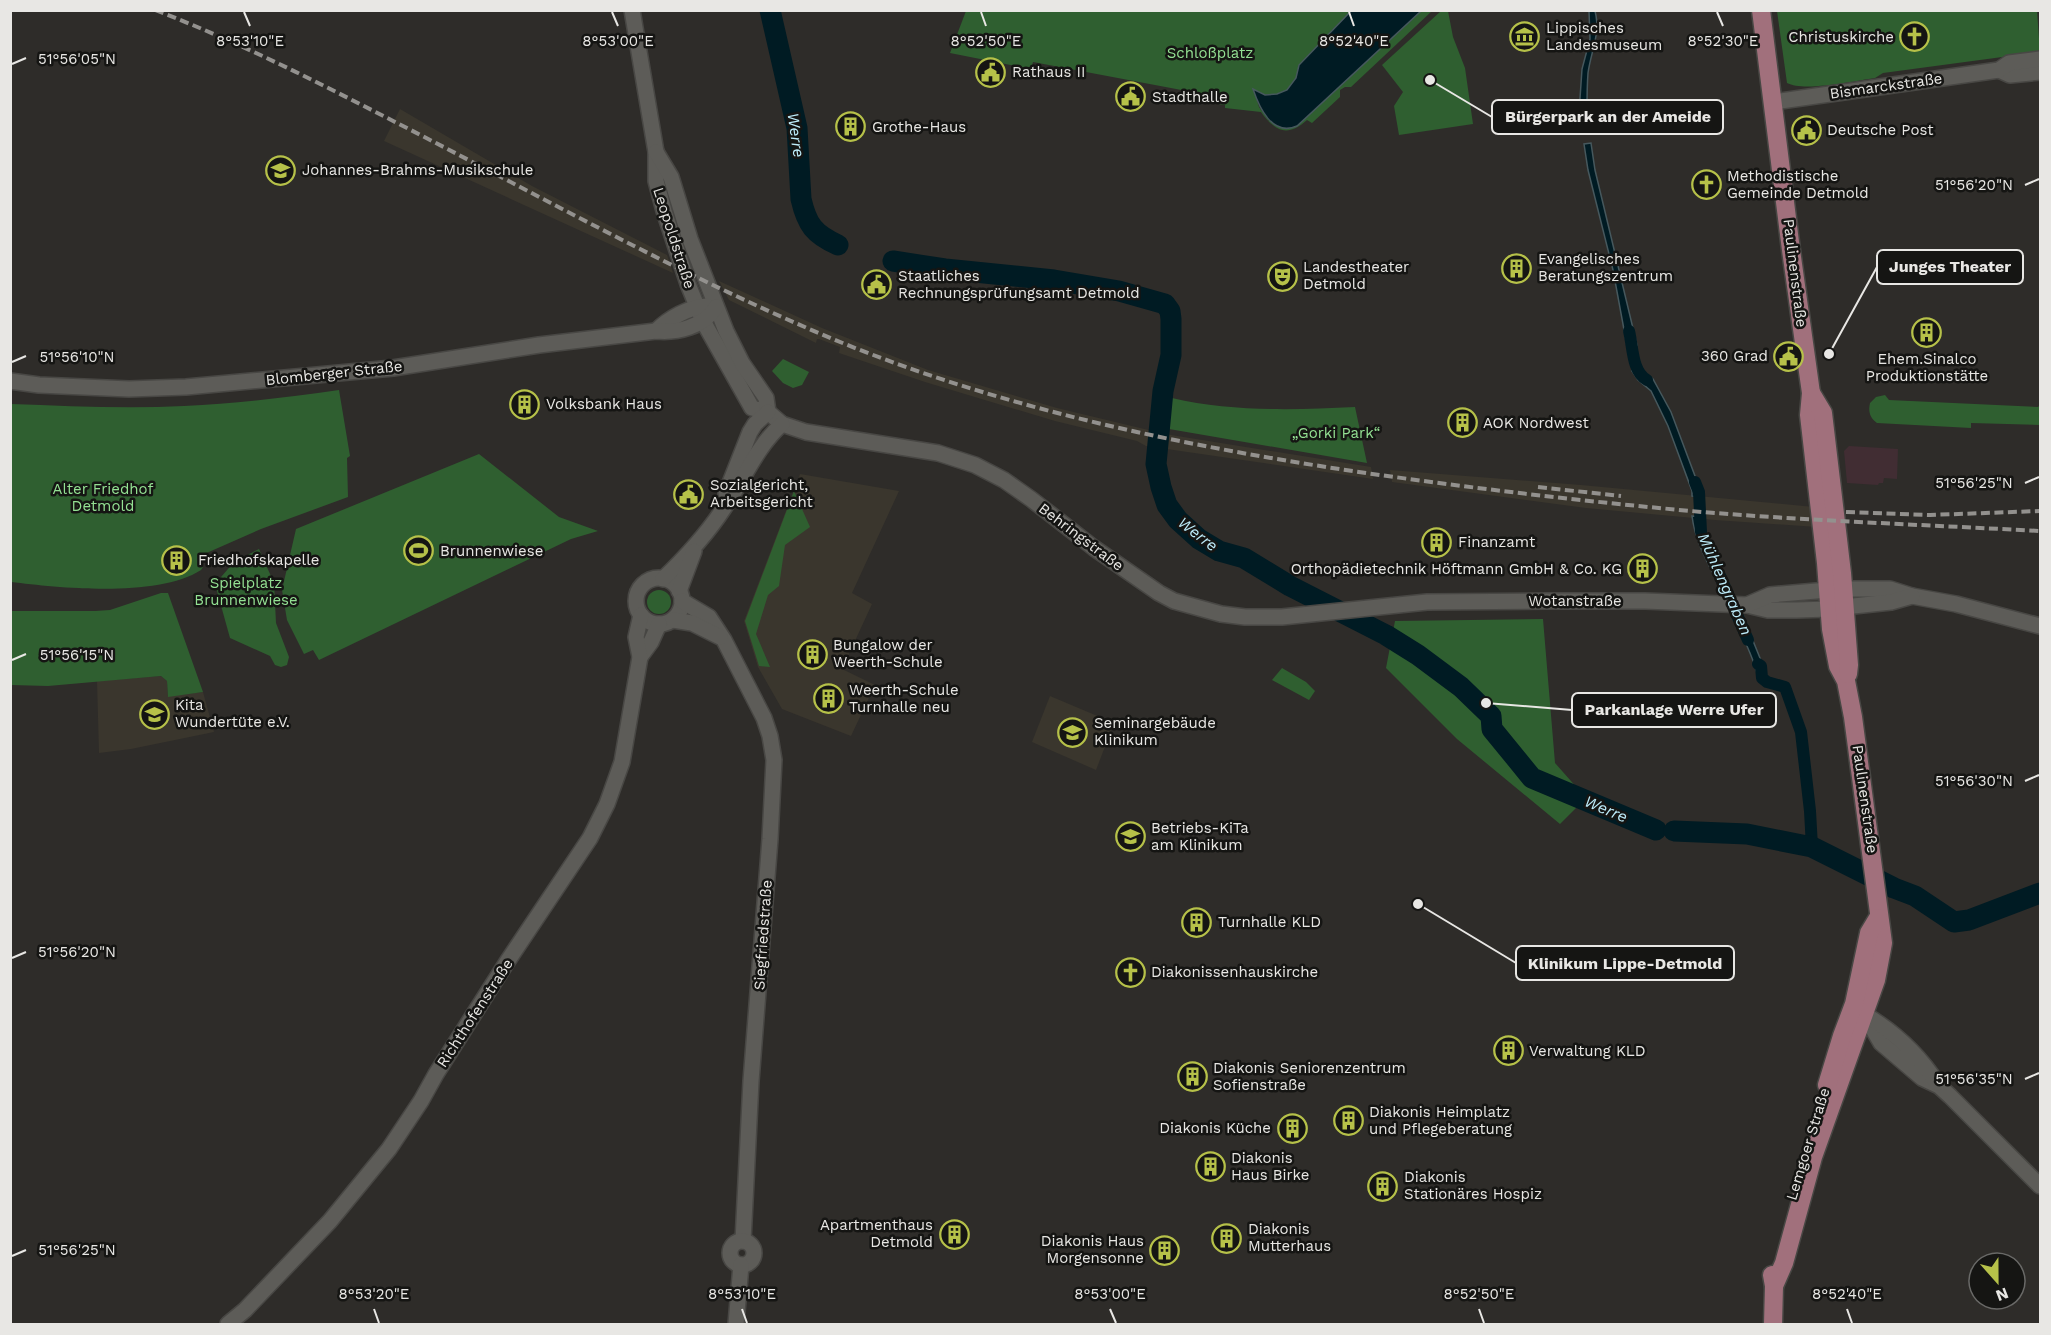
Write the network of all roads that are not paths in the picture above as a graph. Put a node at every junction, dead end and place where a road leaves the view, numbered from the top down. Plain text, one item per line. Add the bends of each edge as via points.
1 (633, 10) edge
2 (1761, 10) edge
3 (2040, 59) edge
4 (1999, 70) junction
5 (2040, 72) edge
6 (1774, 102) junction
7 (656, 152) junction
8 (716, 308) junction
9 (700, 314) junction
10 (10, 381) edge
11 (768, 412) junction
12 (782, 424) junction
13 (725, 507) junction
14 (696, 546) junction
15 (663, 579) junction
16 (681, 596) junction
17 (1836, 599) junction
18 (1403, 604) joint
19 (641, 615) junction
20 (666, 622) junction
21 (2040, 626) edge
22 (724, 640) junction
23 (640, 657) junction
24 (1859, 1009) junction
25 (2040, 1186) edge
26 (228, 1324) edge
27 (736, 1324) edge
28 (1773, 1324) edge

1 - 7 street, Leopoldstraße
2 - 6 main road, Paulinenstraße
3 - 4 street, Bismarckstraße via 2009,63
4 - 5 street, Bismarckstraße via 2010,75
4 - 6 street, Bismarckstraße
6 - 17 main road, Paulinenstraße via 1811,393 1809,415
7 - 8 street, Leopoldstraße via 671,177
7 - 9 street, Leopoldstraße via 656,181
8 - 9 street, Blomberger Straße
8 - 11 street, Leopoldstraße via 741,363 766,398
9 - 10 street, Blomberger Straße via 674,332 540,345 393,368 129,389
9 - 11 street, Leopoldstraße via 752,408
11 - 12 street, Behringstraße
11 - 13 street via 750,432 726,492
12 - 13 street via 766,440
12 - 18 street, Behringstraße via 830,437 938,453 975,465 1031,499 1174,601 1245,617 1282,617
13 - 14 street
14 - 15 street
14 - 16 street
15 - 16 street via 673,583
15 - 19 street via 646,582 639,591 636,602
16 - 20 street via 678,615
16 - 22 street, Siegfriedstraße via 709,618
17 - 18 street, Wotanstraße via 1804,610 1645,601
17 - 21 street, Wotanstraße via 1891,602 1912,596
17 - 24 main road, Paulinenstraße via 1849,665 1846,681 1882,933 1876,980
19 - 20 street via 646,620
19 - 23 street, Richthofenstraße via 636,637
20 - 22 street via 692,623
20 - 23 street, Richthofenstraße
22 - 27 street, Siegfriedstraße via 764,718 774,760 743,1241 752,1247 754,1255 750,1262 741,1265
23 - 26 street, Richthofenstraße via 622,762 590,838 389,1149 330,1221
24 - 25 street via 1887,1028 1929,1071 1938,1086
24 - 28 main road, Lemgoer Straße via 1774,1286

